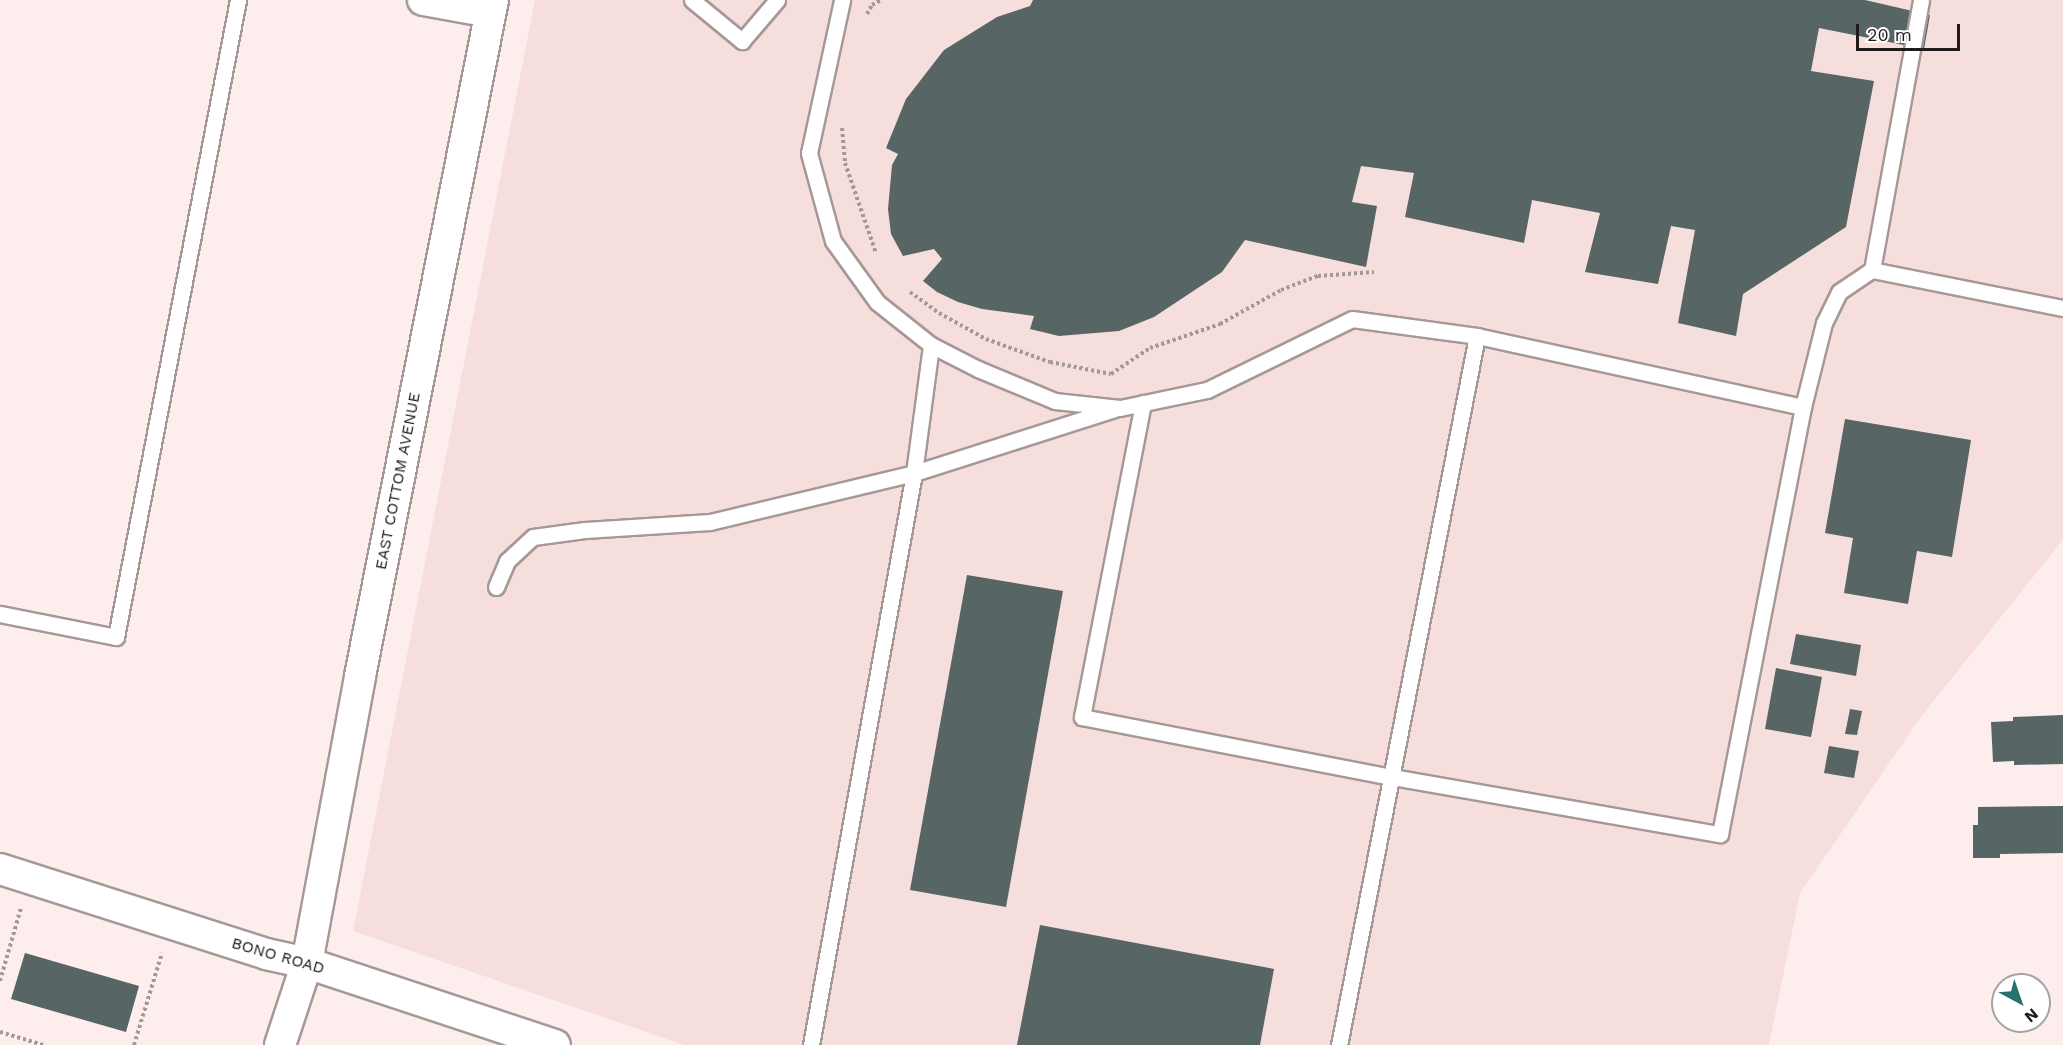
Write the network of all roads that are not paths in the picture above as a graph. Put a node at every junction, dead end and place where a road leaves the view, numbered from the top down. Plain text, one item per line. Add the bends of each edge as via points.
1 (237, 0) edge
2 (423, 0) edge
3 (692, 0) edge
4 (777, 0) edge
5 (842, 0) edge
6 (1921, 0) edge
7 (491, 6) edge
8 (1872, 270) junction
9 (2063, 308) edge
10 (1477, 336) junction
11 (931, 345) junction
12 (1143, 403) junction
13 (1120, 408) junction
14 (1803, 408) junction
15 (914, 473) junction
16 (496, 587) dead end
17 (0, 614) edge
18 (1392, 777) junction
19 (0, 869) edge
20 (307, 963) junction
21 (280, 1045) edge
22 (555, 1045) edge
23 (811, 1045) edge
24 (1340, 1045) edge

1 - 17 lane via 116,637
2 - 7 street
3 - 4 lane via 742,41
5 - 11 lane via 809,153 833,242 876,302
6 - 8 lane
7 - 20 street, EAST COTTOM AVENUE
8 - 9 lane
8 - 14 lane via 1839,292 1834,302 1824,323
10 - 12 lane via 1352,319 1207,390
10 - 14 lane
10 - 18 lane
11 - 13 lane via 1055,401
11 - 15 lane
12 - 13 lane
12 - 18 lane via 1082,717
13 - 15 lane
14 - 18 lane via 1720,834
15 - 16 lane via 710,522 533,537 507,561
15 - 23 lane
18 - 24 lane
19 - 20 street, BONO ROAD via 266,954
20 - 21 street, EAST COTTOM AVENUE
20 - 22 street, BONO ROAD

